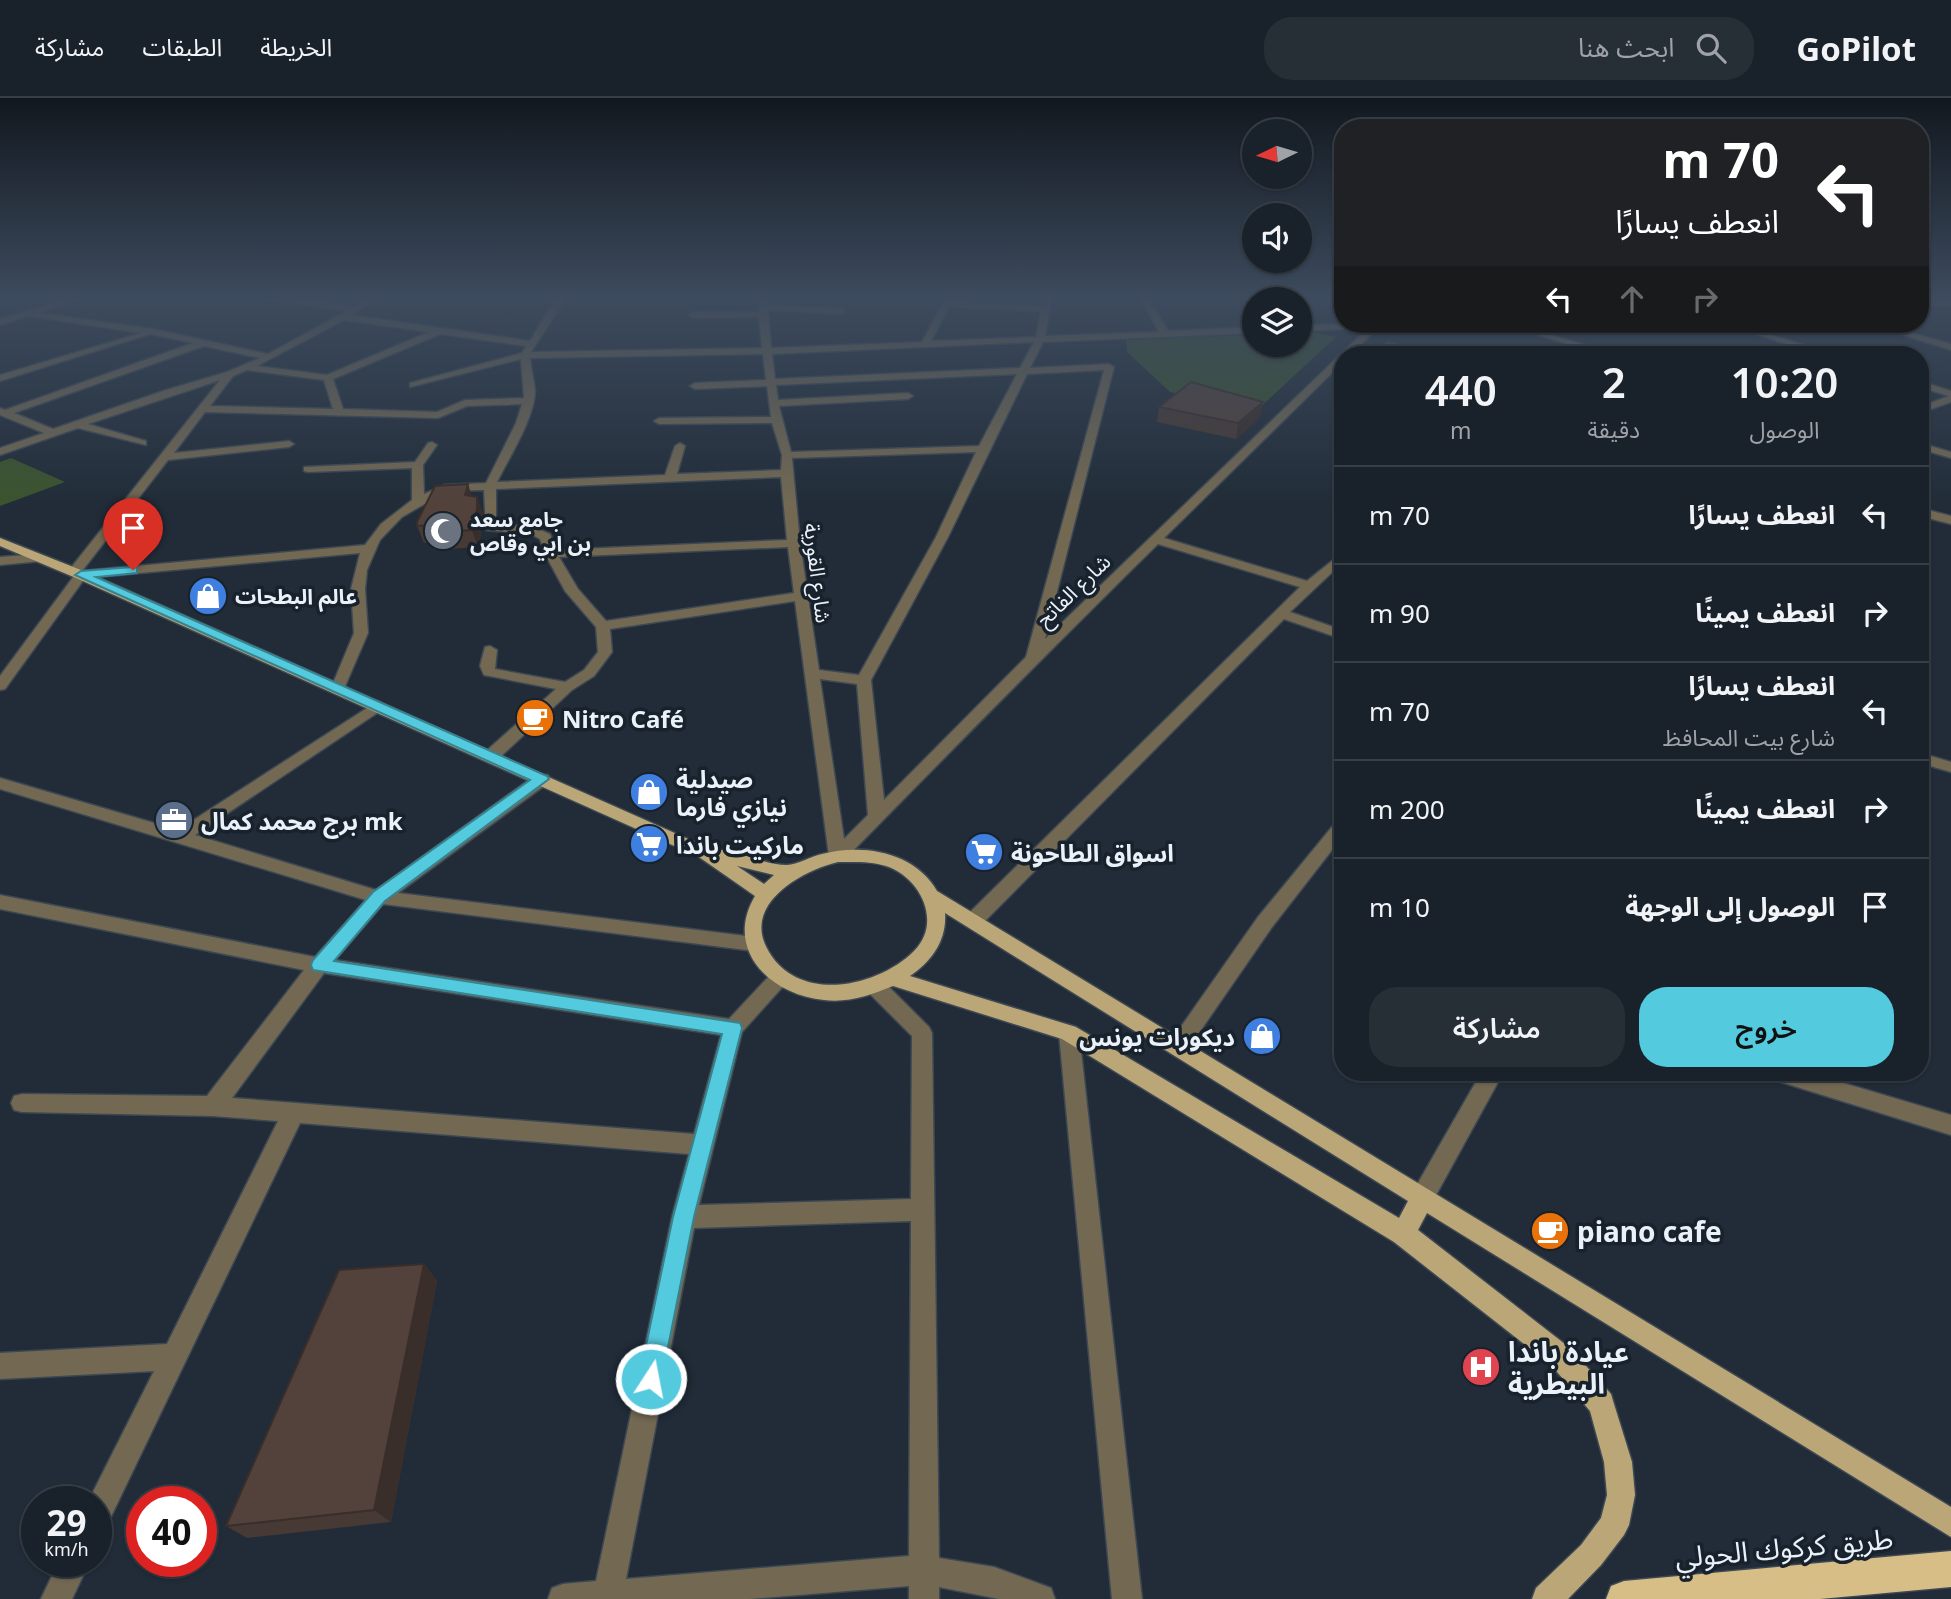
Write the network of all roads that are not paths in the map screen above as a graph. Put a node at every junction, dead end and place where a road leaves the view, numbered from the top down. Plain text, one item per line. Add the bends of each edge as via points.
1 (40, 366) edge
2 (134, 366) edge
3 (356, 366) edge
4 (474, 366) edge
5 (529, 366) edge
6 (770, 366) edge
7 (1026, 366) edge
8 (246, 367) joint
9 (1334, 367) edge
10 (1022, 373) junction
11 (230, 374) junction
12 (0, 378) edge
13 (328, 378) junction
14 (772, 382) junction
15 (414, 385) dead end
16 (695, 386) dead end
17 (1929, 387) edge
18 (908, 396) dead end
19 (1951, 396) edge
20 (527, 401) junction
21 (774, 403) junction
22 (1929, 407) edge
23 (203, 409) junction
24 (3, 412) edge
25 (340, 412) junction
26 (776, 420) junction
27 (659, 421) dead end
28 (76, 424) junction
29 (53, 433) junction
30 (142, 443) dead end
31 (289, 444) dead end
32 (432, 445) dead end
33 (680, 446) dead end
34 (1929, 448) edge
35 (983, 449) junction
36 (0, 452) edge
37 (1951, 454) edge
38 (787, 455) junction
39 (165, 457) junction
40 (418, 464) junction
41 (308, 468) dead end
42 (786, 473) junction
43 (670, 478) junction
44 (490, 486) junction
45 (418, 501) junction
46 (1929, 514) edge
47 (1951, 520) edge
48 (1156, 540) junction
49 (0, 542) edge
50 (794, 544) junction
51 (367, 549) junction
52 (551, 554) junction
53 (38, 558) junction
54 (0, 561) edge
55 (1334, 564) edge
56 (78, 574) junction
57 (1308, 586) junction
58 (801, 596) junction
59 (1282, 614) junction
60 (603, 626) junction
61 (1334, 632) edge
62 (490, 650) dead end
63 (1033, 658) junction
64 (812, 674) junction
65 (864, 680) junction
66 (0, 686) edge
67 (567, 687) junction
68 (338, 688) junction
69 (378, 706) junction
70 (491, 756) junction
71 (1929, 761) edge
72 (1951, 767) edge
73 (541, 779) junction
74 (0, 783) edge
75 (877, 819) junction
76 (1334, 836) edge
77 (180, 837) junction
78 (705, 853) junction
79 (838, 856) junction
80 (789, 873) junction
81 (765, 894) junction
82 (932, 896) junction
83 (379, 897) junction
84 (0, 902) edge
85 (973, 920) junction
86 (754, 944) junction
87 (319, 965) junction
88 (780, 977) junction
89 (885, 983) junction
90 (733, 1028) junction
91 (1069, 1033) junction
92 (1178, 1047) junction
93 (1488, 1081) edge
94 (1808, 1081) edge
95 (22, 1103) dead end
96 (213, 1105) junction
97 (295, 1112) junction
98 (1951, 1125) edge
99 (703, 1146) junction
100 (1422, 1198) junction
101 (924, 1210) junction
102 (684, 1217) junction
103 (1403, 1234) junction
104 (173, 1357) junction
105 (0, 1366) edge
106 (111, 1486) edge
107 (1951, 1523) edge
108 (1951, 1569) edge
109 (67, 1577) edge
110 (924, 1584) edge
111 (608, 1595) junction
112 (57, 1599) edge
113 (563, 1599) edge
114 (1040, 1599) edge
115 (1127, 1599) edge
116 (1547, 1599) edge
117 (1624, 1599) edge

1 - 12 street
2 - 24 street
3 - 13 street
4 - 15 street
5 - 20 street
6 - 14 street, شارع القورية
7 - 10 street
8 - 11 street
8 - 13 street
9 - 48 street, شارع الفاتح
10 - 14 street
10 - 35 street
10 - 63 street via 1109,367
11 - 23 street
11 - 28 street
13 - 25 street
14 - 16 street
14 - 21 street, شارع القورية
17 - 19 street
18 - 21 street
19 - 22 street
20 - 25 street via 465,403 438,415
20 - 44 street
21 - 26 street, شارع القورية
23 - 25 street
23 - 39 street
24 - 29 street
26 - 27 street
26 - 38 street, شارع القورية
28 - 29 street
28 - 30 street
29 - 36 street
31 - 39 street
32 - 40 street
33 - 43 street
34 - 37 street
35 - 38 street
35 - 65 street via 942,537
38 - 42 street, شارع القورية
39 - 56 street
40 - 41 street
40 - 45 street
42 - 43 street
42 - 50 street, شارع القورية
43 - 44 street
44 - 45 street via 445,488
44 - 52 street via 490,527 542,534
45 - 51 street via 385,526
46 - 47 street
48 - 57 street
48 - 63 street, شارع الفاتح
49 - 53 main road
50 - 52 street
50 - 58 street, شارع القورية
51 - 56 street
51 - 68 street via 359,568 361,634
52 - 60 street via 572,592
53 - 54 street
53 - 56 main road
55 - 57 street
56 - 66 street
56 - 68 main road
57 - 59 street
58 - 60 street
58 - 64 street, شارع القورية
59 - 61 street
59 - 85 street
60 - 67 street via 605,652 589,673
62 - 67 street via 489,672
63 - 75 street, شارع الفاتح
64 - 65 street
64 - 79 street, شارع القورية
65 - 75 street
67 - 70 street
68 - 69 main road
69 - 70 main road
69 - 77 street
70 - 73 main road
71 - 72 street
73 - 78 main road
73 - 83 street
74 - 77 street
75 - 79 street, شارع الفاتح
76 - 92 street via 1265,922
77 - 83 street
78 - 80 main road
78 - 81 main road
79 - 80 main road
79 - 82 main road via 868,856 895,863 918,877
80 - 81 main road
81 - 86 main road via 752,927
82 - 85 main road
82 - 89 main road via 937,922 928,949 913,966
83 - 86 street
83 - 87 street
84 - 87 street
85 - 92 main road
86 - 88 main road
87 - 90 street
87 - 96 street
88 - 89 main road via 825,992 851,992
88 - 90 street
89 - 91 main road
89 - 101 street via 922,1033
90 - 99 street
91 - 103 main road
91 - 115 street
92 - 100 main road
93 - 100 street
94 - 98 street
95 - 96 street
96 - 97 street
97 - 99 street
97 - 104 street
99 - 102 street
100 - 103 main road
100 - 107 main road
101 - 102 street
101 - 110 street
102 - 111 street
103 - 116 main road via 1561,1357 1601,1404 1619,1473 1621,1495 1614,1525
104 - 105 street
104 - 106 street
108 - 117 highway, طريق كركوك الحولي
109 - 112 street
110 - 111 street
110 - 114 street via 994,1581
111 - 113 street

